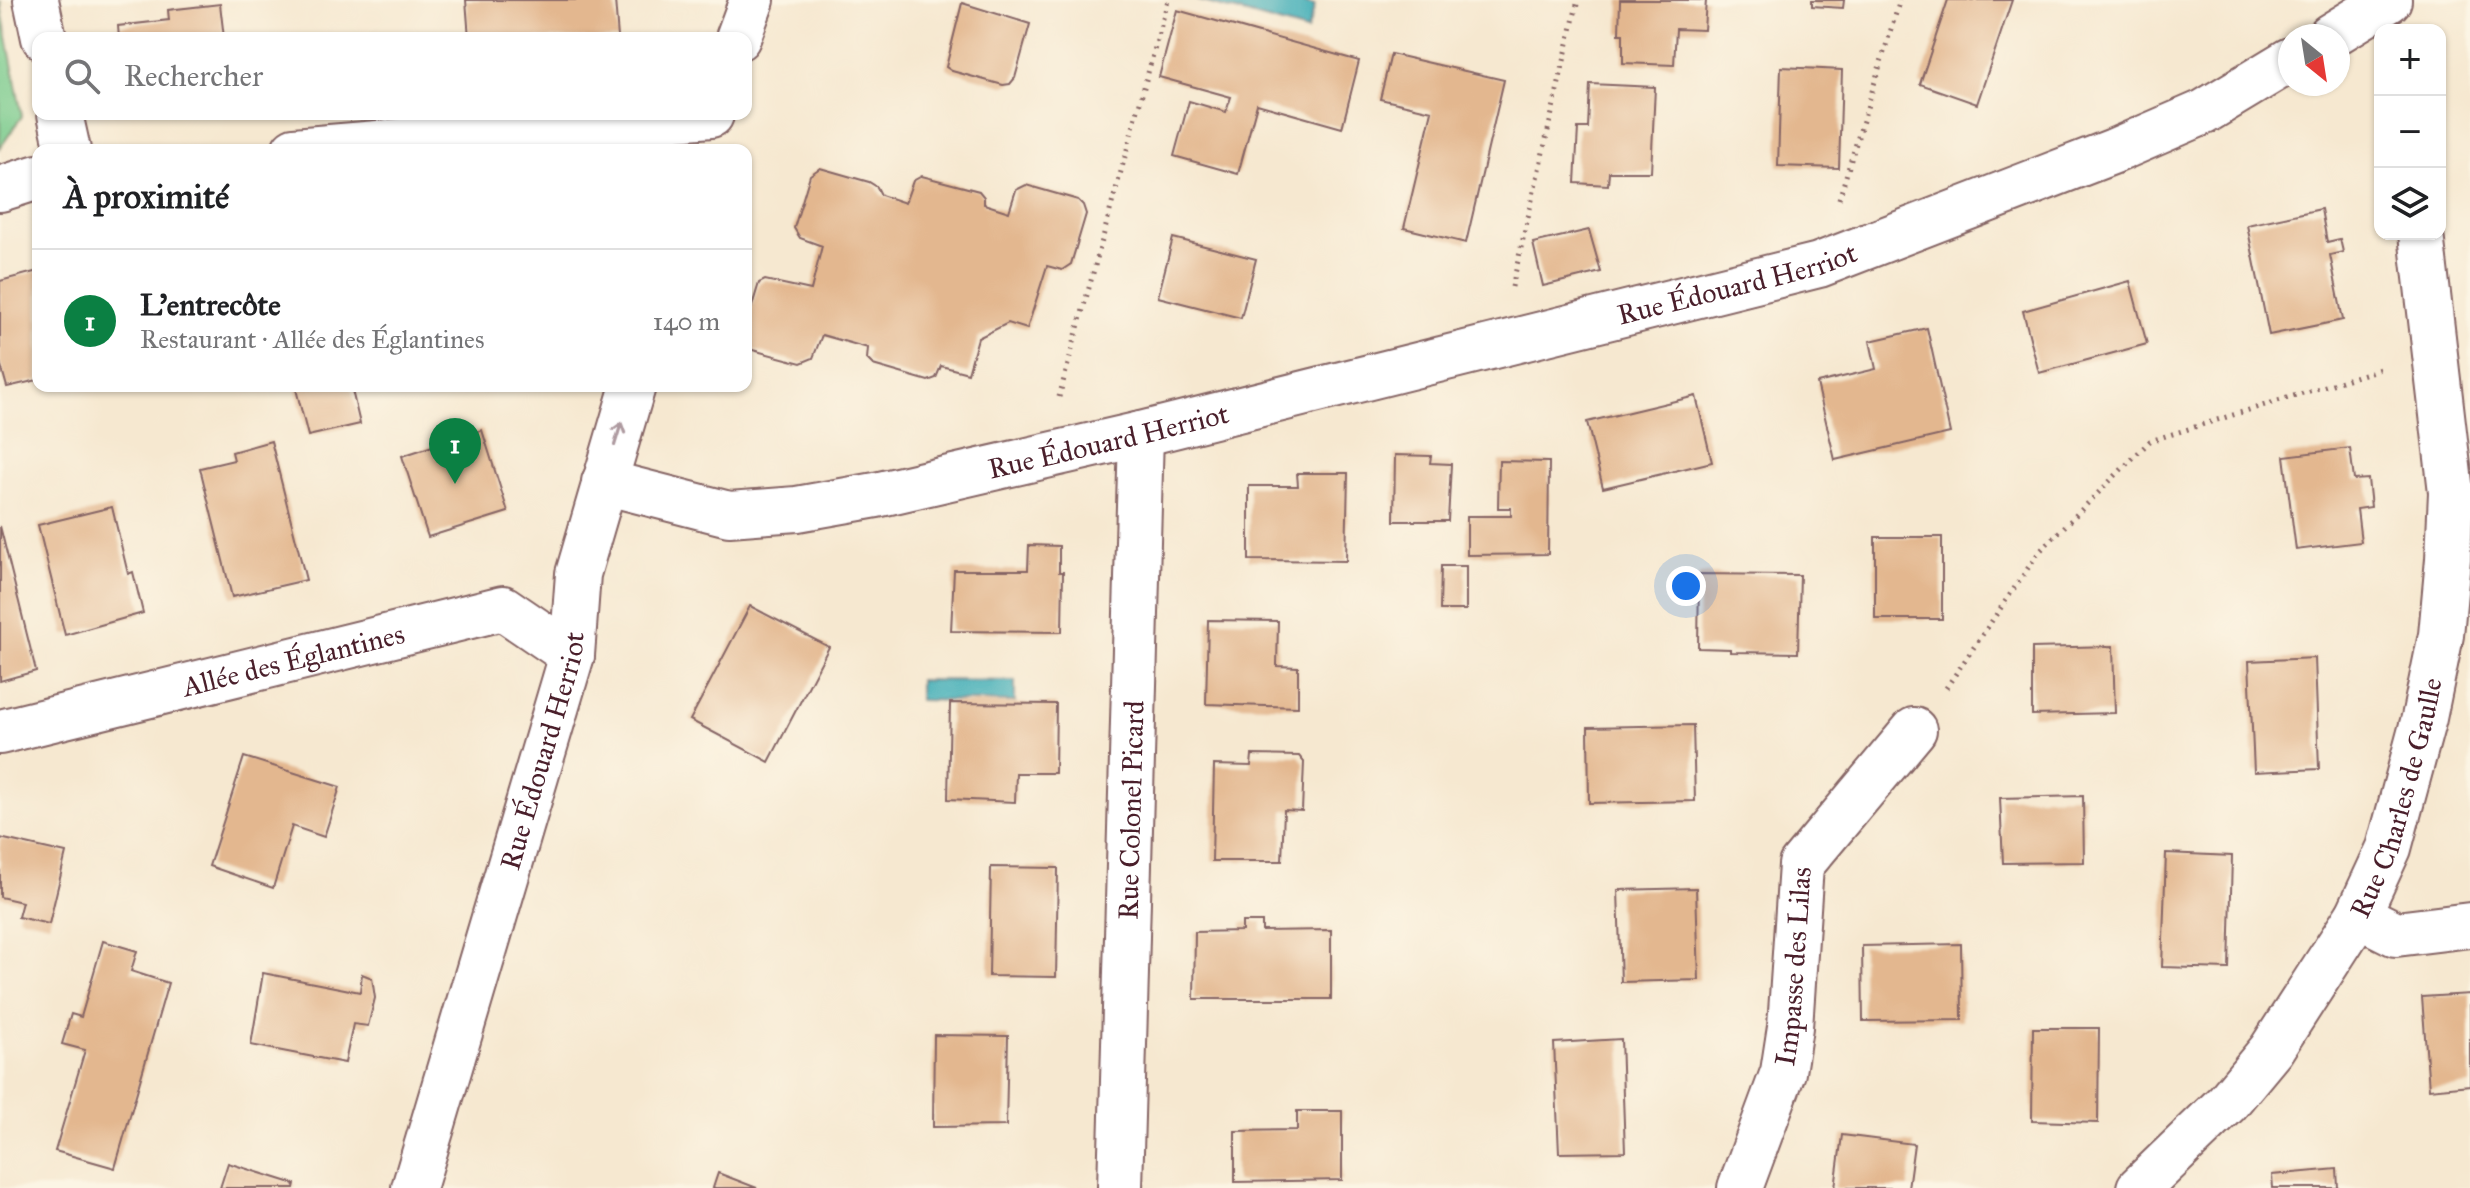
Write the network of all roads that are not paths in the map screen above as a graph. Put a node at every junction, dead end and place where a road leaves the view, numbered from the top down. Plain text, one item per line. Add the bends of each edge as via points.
1 (36, 0) edge
2 (752, 0) edge
3 (2389, 11) edge
4 (2350, 28) edge
5 (43, 32) edge
6 (740, 32) edge
7 (2278, 67) edge
8 (61, 120) edge
9 (642, 120) edge
10 (709, 120) edge
11 (67, 144) edge
12 (364, 144) edge
13 (703, 144) edge
14 (32, 179) edge
15 (0, 189) edge
16 (2422, 240) edge
17 (631, 392) edge
18 (1141, 434) junction
19 (604, 482) junction
20 (2460, 491) edge
21 (572, 655) junction
22 (1914, 730) road end
23 (0, 732) edge
24 (2358, 915) junction
25 (2470, 925) edge
26 (414, 1188) edge
27 (1120, 1188) edge
28 (1740, 1188) edge
29 (2139, 1188) edge

1 - 5 street
2 - 6 street
3 - 4 street
7 - 18 street, Rue Édouard Herriot via 2204,112 2140,140 1819,265
8 - 11 street
9 - 12 street
10 - 13 street
14 - 15 street
16 - 20 street, Rue Charles de Gaulle via 2433,352
19 -> 17 street
18 - 19 street, Rue Édouard Herriot via 797,509 729,514
18 - 27 street, Rue Colonel Picard
19 - 21 street, Rue Édouard Herriot via 578,574
20 - 24 street, Rue Charles de Gaulle via 2424,718 2389,848
21 - 23 street, Allée des Églantines via 503,608
21 - 26 street, Rue Édouard Herriot
22 - 28 street, Impasse des Lilas via 1801,865 1783,1072
24 - 25 street via 2396,934
24 - 29 street, Rue Charles de Gaulle via 2271,1050 2227,1103

